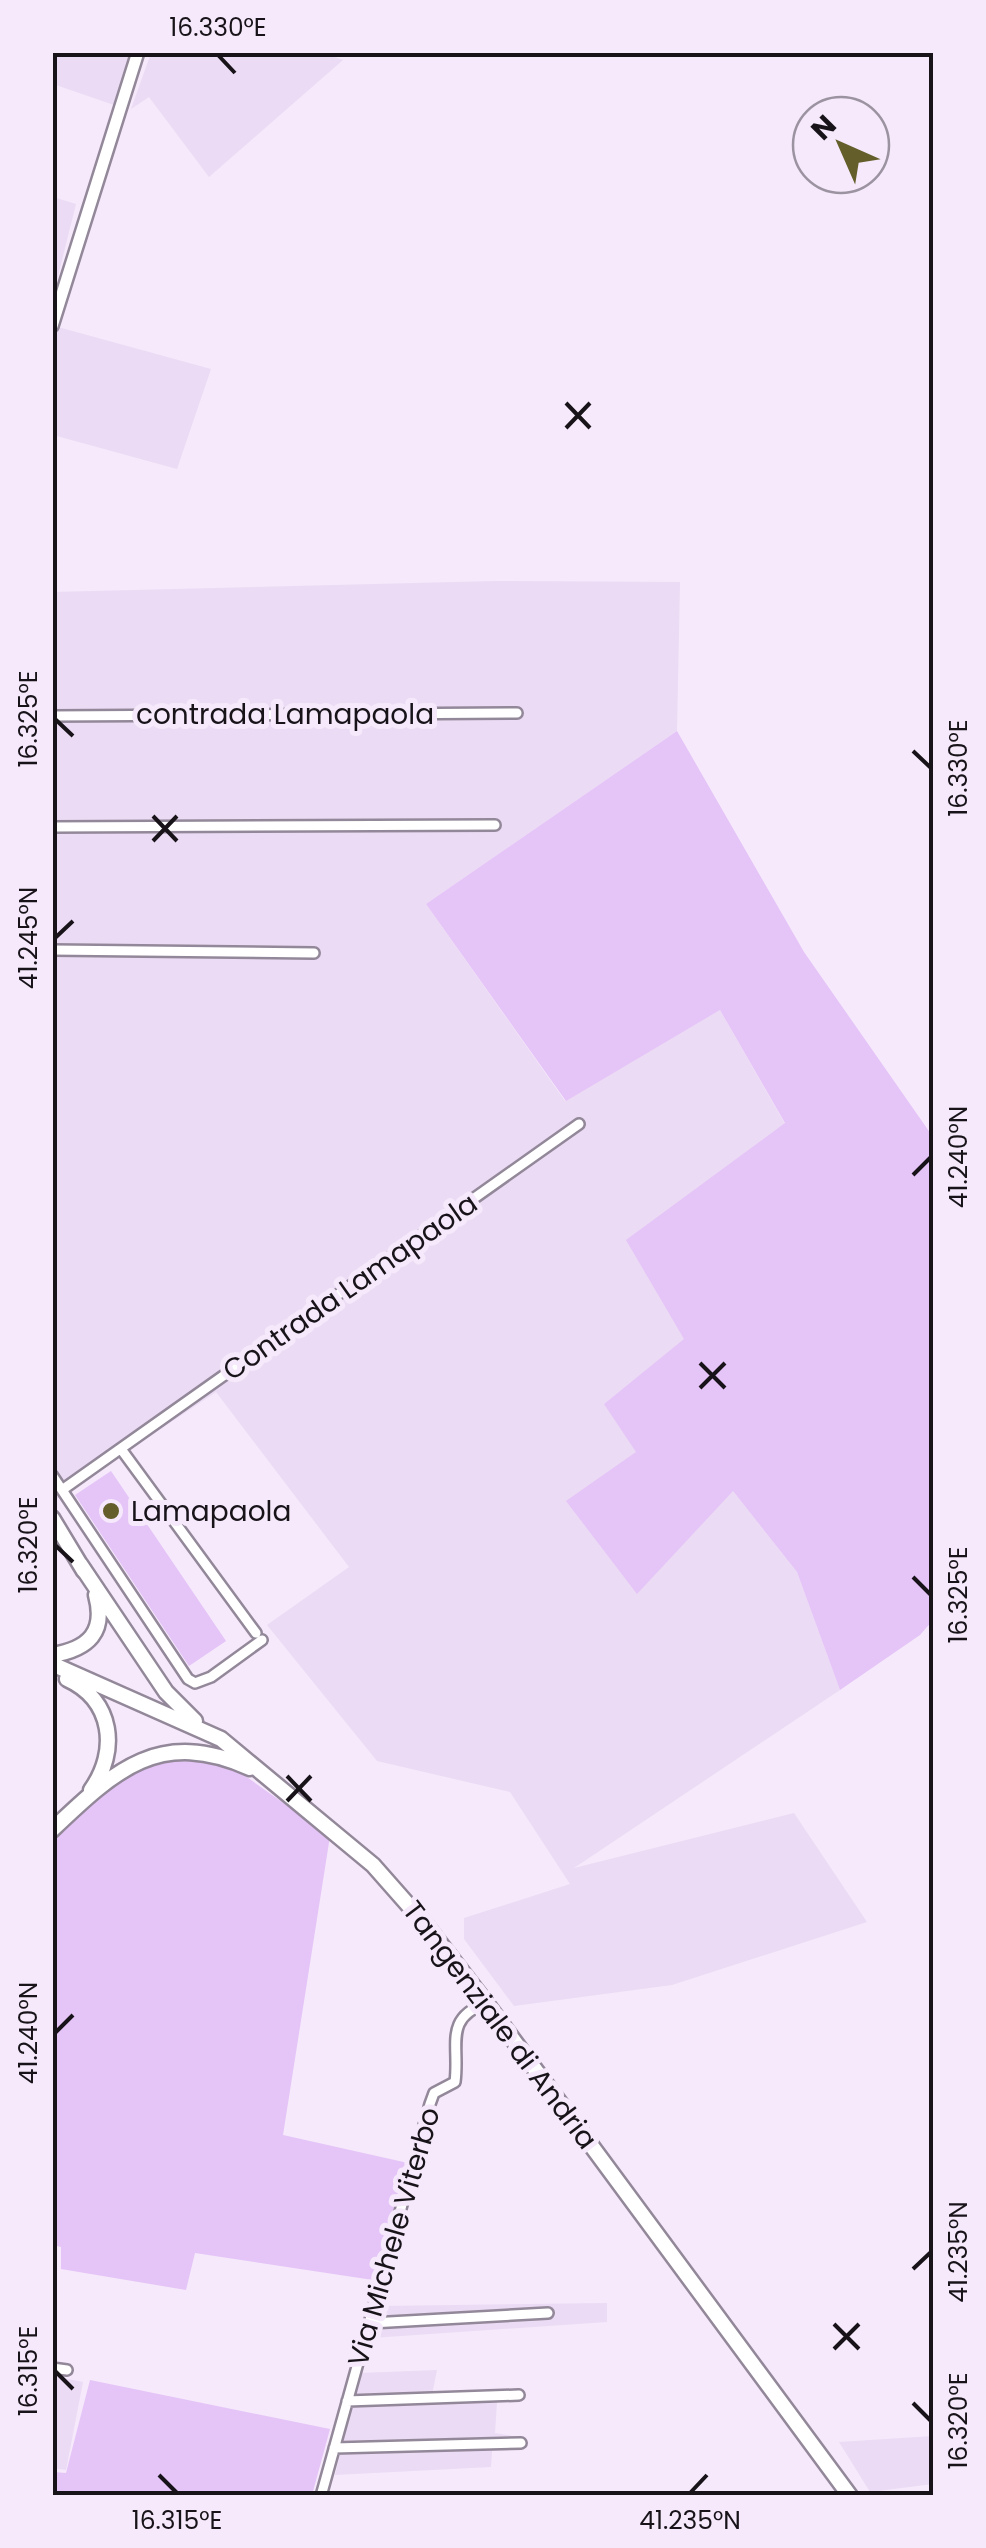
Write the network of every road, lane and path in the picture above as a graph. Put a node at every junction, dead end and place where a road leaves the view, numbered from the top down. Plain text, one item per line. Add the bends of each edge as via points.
1 (138, 52) edge
2 (52, 326) edge
3 (517, 713) dead end
4 (52, 716) edge
5 (495, 825) dead end
6 (52, 828) edge
7 (52, 950) edge
8 (314, 952) dead end
9 (579, 1124) dead end
10 (122, 1449) junction
11 (52, 1475) edge
12 (62, 1490) junction
13 (52, 1518) edge
14 (52, 1526) edge
15 (69, 1546) junction
16 (80, 1564) junction
17 (52, 1655) edge
18 (52, 1664) edge
19 (52, 1673) edge
20 (211, 1734) junction
21 (284, 1789) junction
22 (83, 1801) junction
23 (52, 1830) edge
24 (486, 2003) junction
25 (548, 2313) dead end
26 (372, 2323) junction
27 (52, 2368) edge
28 (67, 2370) dead end
29 (519, 2396) dead end
30 (348, 2401) junction
31 (520, 2444) dead end
32 (334, 2448) junction
33 (321, 2496) edge
34 (850, 2496) edge

1 - 2 main road
3 - 4 street, contrada Lamapaola
5 - 6 street
7 - 8 street
9 - 10 street, Contrada Lamapaola
10 - 12 street, Contrada Lamapaola
10 - 12 street via 259,1636 212,1677 188,1679
11 - 12 street
13 - 15 main road
14 - 15 main road
15 - 16 main road
16 - 17 main road via 101,1616 85,1644
16 - 20 main road via 166,1692
18 - 20 main road, Tangenziale di Andria
19 - 22 main road via 90,1694 108,1727 106,1766
20 - 21 main road, Tangenziale di Andria
21 - 22 main road via 231,1760 177,1752 128,1767
21 - 24 main road, Tangenziale di Andria via 373,1865
22 - 23 main road
24 - 26 street, Via Michele Viterbo via 458,2021 455,2082 434,2093 430,2104
24 - 34 main road, Tangenziale di Andria
25 - 26 street
26 - 30 street, Via Michele Viterbo
27 - 28 street
29 - 30 street
30 - 32 street, Via Michele Viterbo
31 - 32 street
32 - 33 street, Via Michele Viterbo

